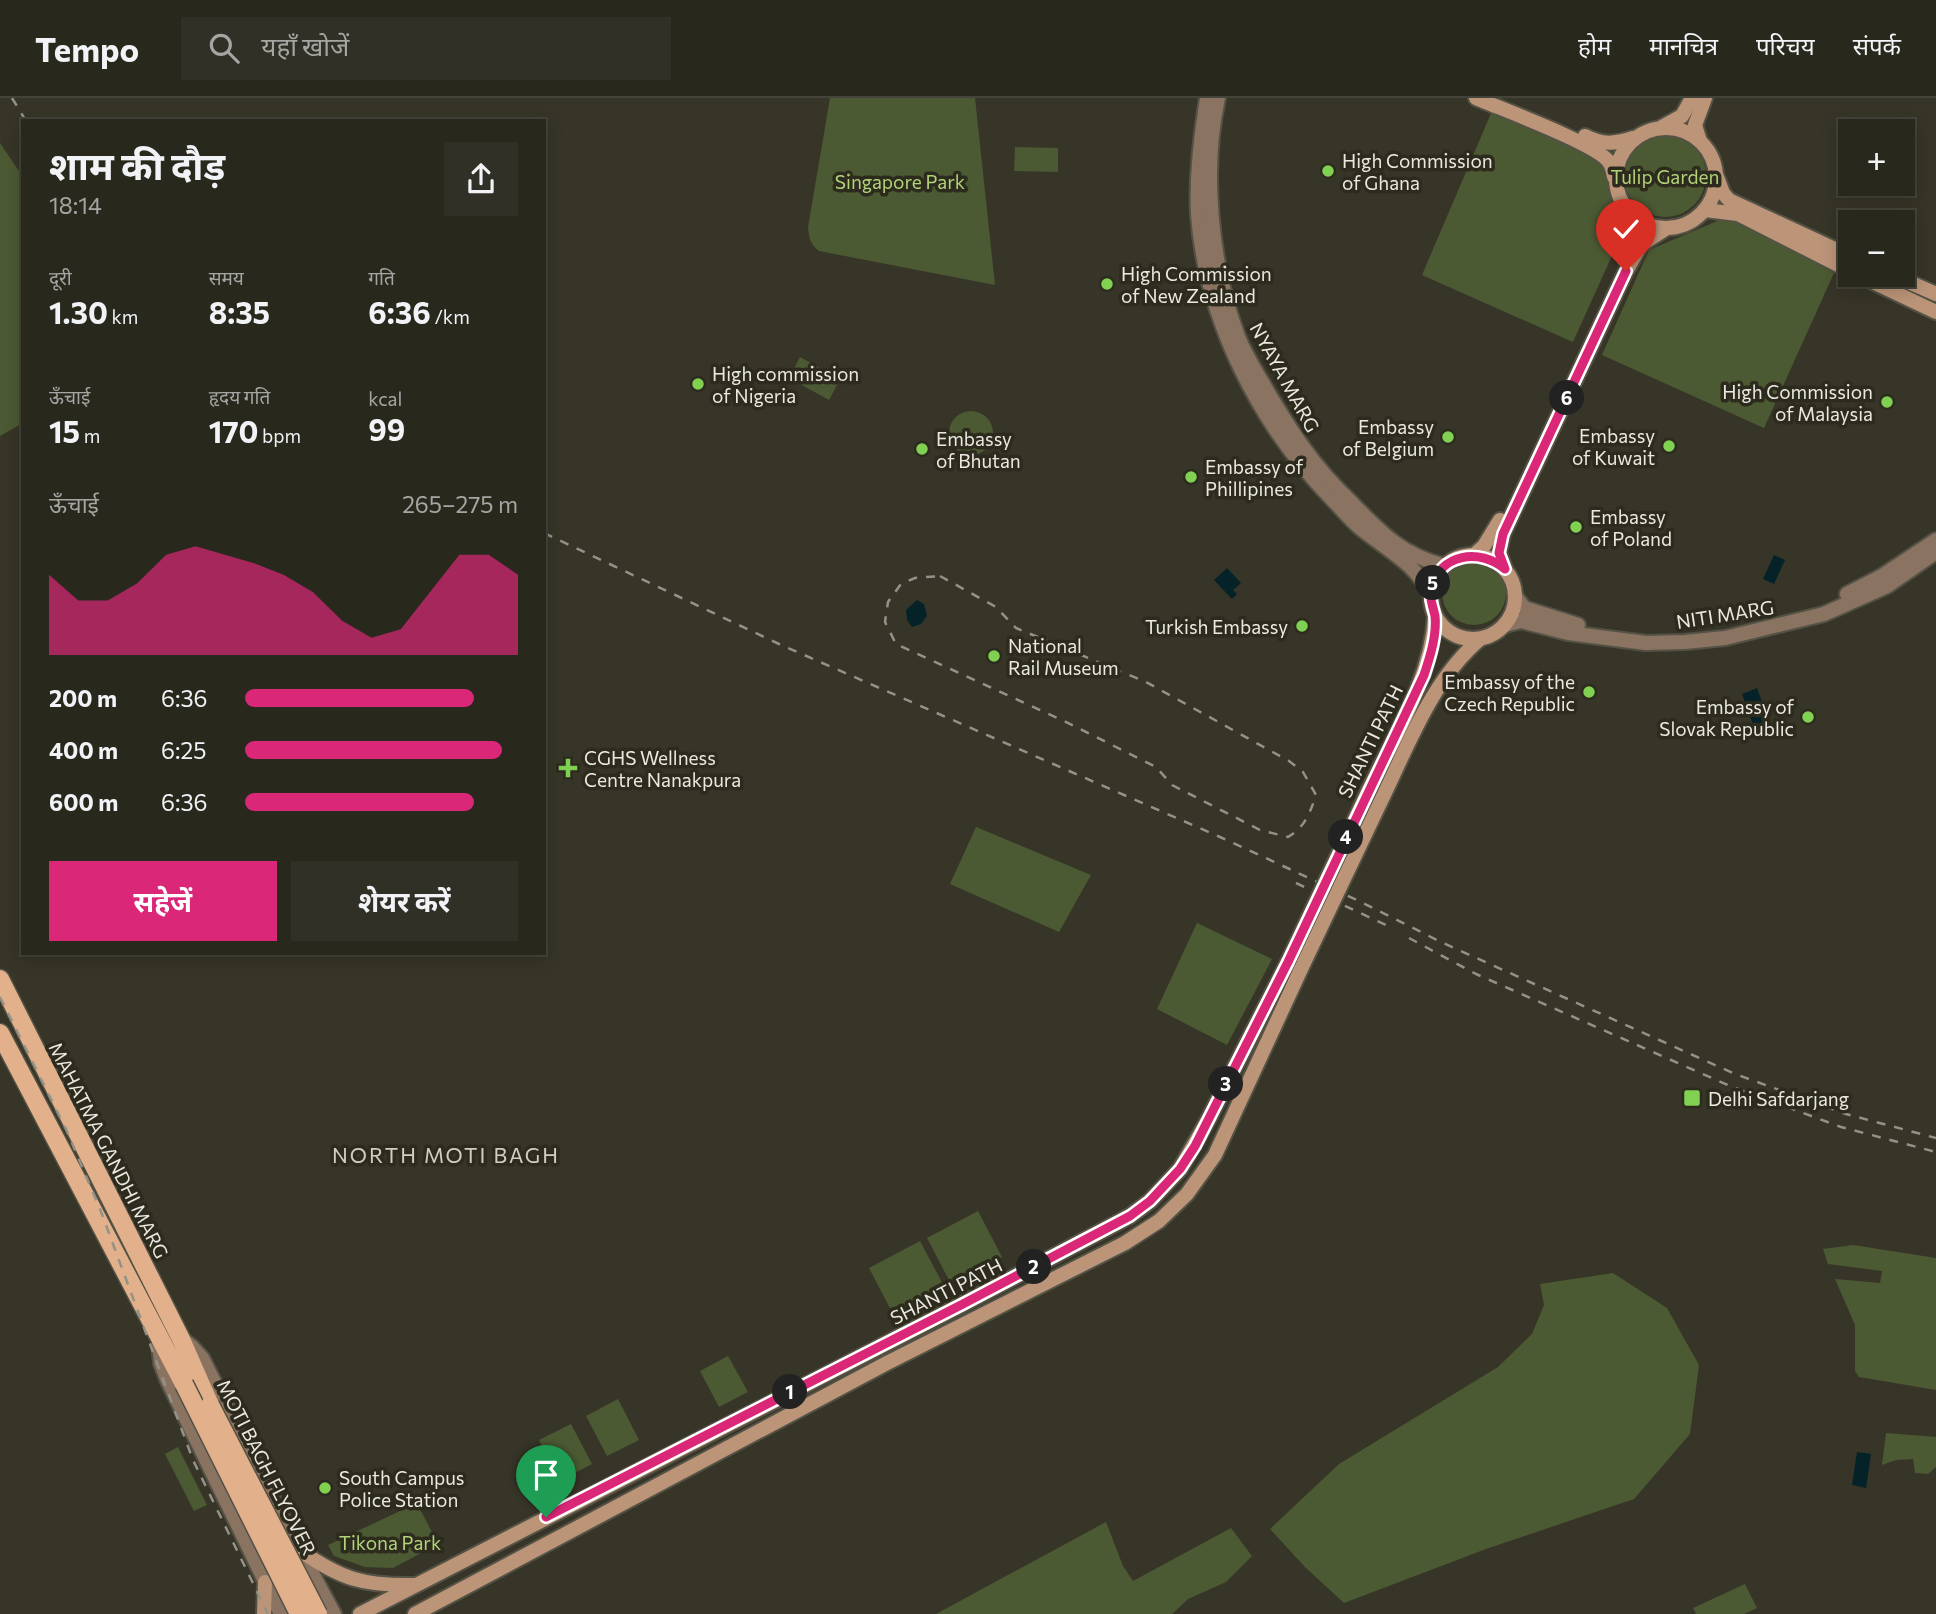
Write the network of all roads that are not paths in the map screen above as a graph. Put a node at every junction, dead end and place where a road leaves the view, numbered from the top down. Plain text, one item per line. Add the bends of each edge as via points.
1 (1207, 98) edge
2 (1218, 98) edge
3 (1476, 98) edge
4 (1501, 98) edge
5 (1692, 98) edge
6 (1705, 98) edge
7 (1661, 128) junction
8 (1635, 138) junction
9 (1700, 141) junction
10 (1716, 176) junction
11 (1615, 182) junction
12 (1626, 210) junction
13 (1705, 210) junction
14 (1667, 228) junction
15 (1838, 250) edge
16 (1838, 265) edge
17 (1915, 285) edge
18 (1883, 287) edge
19 (1936, 294) edge
20 (1936, 312) edge
21 (1936, 540) edge
22 (1936, 552) edge
23 (1474, 555) junction
24 (1445, 566) junction
25 (1505, 569) junction
26 (1430, 595) junction
27 (1516, 596) junction
28 (1435, 616) junction
29 (1505, 625) junction
30 (1480, 639) junction
31 (1294, 966) junction
32 (0, 979) edge
33 (0, 1033) edge
34 (181, 1339) junction
35 (159, 1341) junction
36 (285, 1523) junction
37 (247, 1542) junction
38 (301, 1551) junction
39 (265, 1582) junction
40 (418, 1585) junction
41 (420, 1613) edge
42 (264, 1614) edge
43 (281, 1614) edge
44 (299, 1614) edge
45 (318, 1614) edge
46 (334, 1614) edge
47 (360, 1614) edge

1 - 26 street, NYAYA MARG via 1198,215 1204,259 1227,339 1264,412 1304,470 1358,526 1415,570
2 - 24 street, NYAYA MARG via 1211,160 1213,228 1237,336 1315,466 1380,531 1410,554
3 - 11 main road via 1601,155 1609,161
4 - 8 main road via 1599,143
5 - 7 main road via 1682,116
6 - 9 main road via 1695,125
7 - 8 main road
7 - 9 main road via 1682,130
8 - 11 main road via 1619,157
9 - 10 main road
10 - 13 main road via 1714,194
10 - 15 main road via 1729,200
11 - 12 main road
12 - 14 main road via 1644,224
12 - 23 main road via 1633,232 1629,250 1536,452 1495,530
13 - 14 main road via 1692,221
13 - 16 main road via 1738,214
14 - 25 main road via 1641,245 1626,271 1503,534 1499,553
17 - 19 main road
18 - 20 main road
21 - 27 street, NITI MARG via 1882,576 1821,605 1712,631 1640,633 1580,625 1524,608
22 - 29 street, NITI MARG via 1887,586 1824,614 1725,638 1646,643 1567,633 1521,621
23 - 24 main road
23 - 25 main road
24 - 26 main road
25 - 27 main road
26 - 28 main road
27 - 29 main road
28 - 30 main road via 1457,637
28 - 31 main road, SHANTI PATH, bridge via 1424,675 1366,796
29 - 30 main road
30 - 31 main road, SHANTI PATH, bridge via 1444,677
31 - 40 main road, SHANTI PATH via 1195,1146 1180,1169 1140,1209
31 - 41 main road, SHANTI PATH via 1215,1155 1187,1194 1158,1221 1125,1243 887,1363
32 - 34 main road, MAHATMA GANDHI MARG
33 - 35 main road
34 - 36 street via 202,1358
34 - 45 main road, MOTI BAGH FLYOVER, bridge
35 - 37 street via 167,1379
35 - 44 main road, MOTI BAGH FLYOVER, bridge
36 - 37 street via 286,1539 275,1551 259,1552
36 - 38 street
37 - 39 street
38 - 40 main road via 355,1581
38 - 46 street
39 - 42 main road
39 - 43 street
40 - 47 main road, SHANTI PATH

